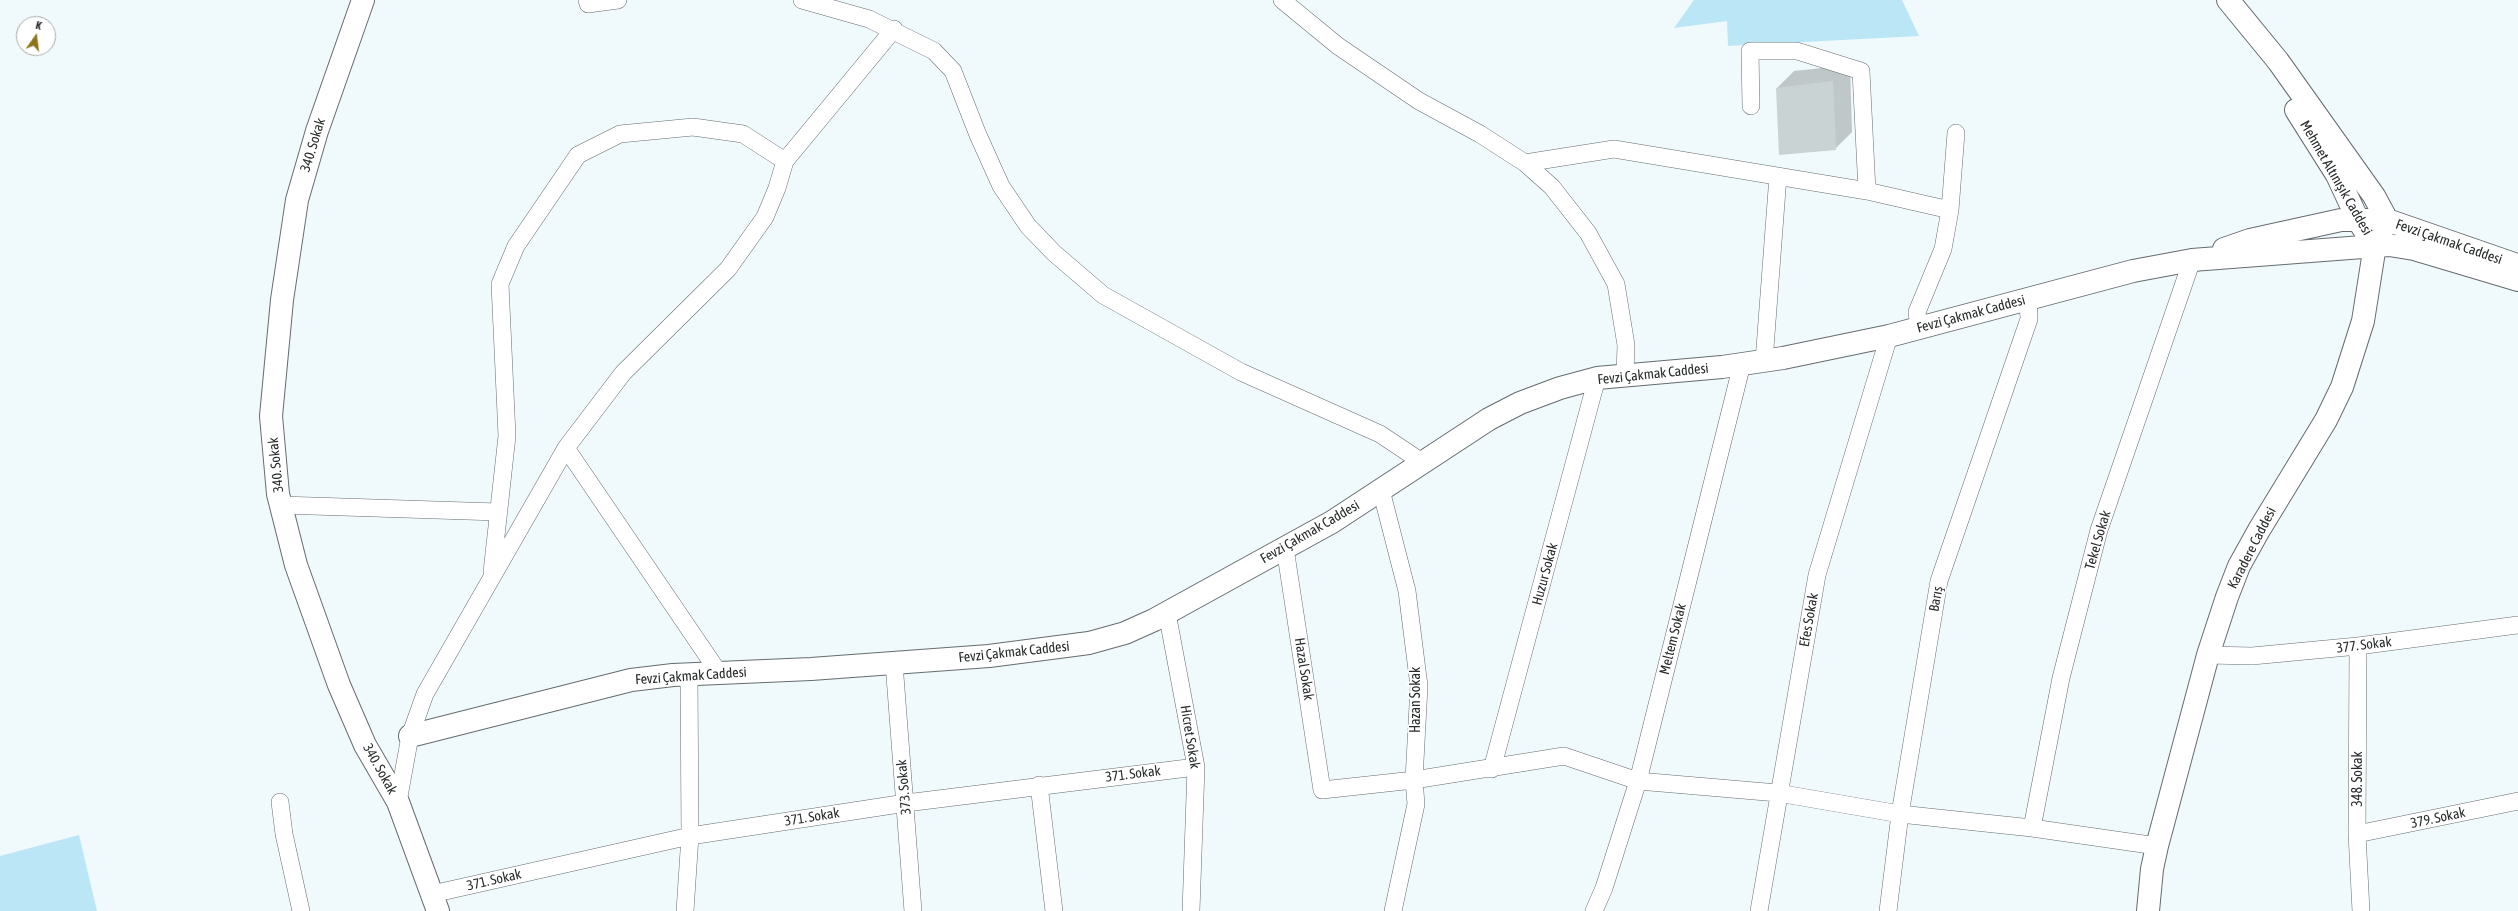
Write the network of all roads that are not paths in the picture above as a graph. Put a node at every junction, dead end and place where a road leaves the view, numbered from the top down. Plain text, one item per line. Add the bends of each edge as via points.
1 (363, 0) edge
2 (587, 0) edge
3 (618, 0) edge
4 (802, 0) edge
5 (1282, 0) edge
6 (2228, 0) edge
7 (894, 29) junction
8 (1751, 106) dead end
9 (1956, 133) dead end
10 (785, 161) junction
11 (1525, 163) junction
12 (1778, 176) junction
13 (1867, 191) junction
14 (1950, 210) junction
15 (2358, 220) junction
16 (2387, 220) junction
17 (2375, 245) junction
18 (2192, 260) junction
19 (2518, 266) edge
20 (2518, 280) edge
21 (2028, 299) junction
22 (1919, 327) junction
23 (1888, 336) junction
24 (1764, 361) junction
25 (1742, 364) junction
26 (1625, 374) junction
27 (1597, 378) junction
28 (566, 448) junction
29 (1422, 462) junction
30 (1381, 490) junction
31 (281, 505) junction
32 (498, 512) junction
33 (1285, 548) junction
34 (491, 580) junction
35 (1167, 613) junction
36 (2518, 625) edge
37 (2358, 646) junction
38 (2208, 656) junction
39 (894, 663) junction
40 (719, 673) junction
41 (689, 675) junction
42 (410, 736) junction
43 (1196, 766) junction
44 (1492, 769) junction
45 (1414, 780) junction
46 (1638, 781) junction
47 (1039, 785) junction
48 (1778, 793) junction
49 (2518, 801) edge
50 (280, 802) dead end
51 (398, 802) junction
52 (906, 803) junction
53 (1900, 814) junction
54 (2032, 828) junction
55 (2358, 834) junction
56 (690, 836) junction
57 (2157, 846) junction
58 (435, 902) edge
59 (302, 911) edge
60 (685, 911) edge
61 (913, 911) edge
62 (1054, 911) edge
63 (1191, 911) edge
64 (1393, 911) edge
65 (1594, 911) edge
66 (1759, 911) edge
67 (1888, 911) edge
68 (2148, 911) edge
69 (2361, 911) edge

1 - 31 street, 340. Sokak via 317,131 297,200 282,300 271,416
2 - 3 street via 588,4
4 - 7 street via 833,7
5 - 11 street via 1338,46 1419,101 1480,134
6 - 15 street, Mehmet Altınışık Caddesi via 2264,64 2337,175
6 - 16 street, Mehmet Altınışık Caddesi via 2278,61 2374,196
7 - 10 street
7 - 29 street via 934,51 953,71 1001,186 1028,226 1054,253 1103,294 1241,372 1380,434
8 - 13 street via 1750,51 1797,51 1862,70
9 - 14 street
10 - 28 street via 765,217 728,269 623,373
10 - 32 street via 743,134 694,127 620,134 578,154 516,246 500,284 507,436
11 - 12 street via 1614,150
11 - 26 street via 1552,188 1588,233 1616,284 1626,345
12 - 13 street
12 - 24 street
13 - 14 street
14 - 22 street via 1943,248 1917,312
15 - 16 street, Fevzi Çakmak Caddesi
15 - 17 street, Mehmet Altınışık Caddesi
15 - 18 street, Fevzi Çakmak Caddesi via 2341,220 2250,240
16 - 17 street, Mehmet Altınışık Caddesi
16 - 19 street, Fevzi Çakmak Caddesi
17 - 18 street, Fevzi Çakmak Caddesi
17 - 20 street, Fevzi Çakmak Caddesi via 2414,249
17 - 38 street, Karadere Caddesi via 2363,320 2342,387 2326,420 2239,566
18 - 21 street, Fevzi Çakmak Caddesi via 2133,271
18 - 54 street, Tekel Sokak via 2099,530 2061,678
21 - 22 street, Fevzi Çakmak Caddesi
21 - 53 street, Barış via 2029,319 1939,581
22 - 23 street, Fevzi Çakmak Caddesi
23 - 24 street, Fevzi Çakmak Caddesi
23 - 48 street, Efes Sokak via 1817,574
24 - 25 street, Fevzi Çakmak Caddesi
25 - 26 street, Fevzi Çakmak Caddesi
25 - 46 street, Meltem Sokak
26 - 27 street, Fevzi Çakmak Caddesi
27 - 29 street, Fevzi Çakmak Caddesi via 1520,403 1489,419
27 - 44 street, Huzur Sokak
28 - 34 street
28 - 40 street
29 - 30 street, Fevzi Çakmak Caddesi
30 - 33 street, Fevzi Çakmak Caddesi via 1332,522
30 - 45 street, Hazan Sokak via 1407,591 1419,686
31 - 32 street
31 - 51 street, 340. Sokak via 296,565 339,685 365,745
32 - 34 street
33 - 35 street, Fevzi Çakmak Caddesi
33 - 45 street, Hazal Sokak via 1322,790
34 - 42 street via 425,694
35 - 39 street, Fevzi Çakmak Caddesi via 1125,633 1089,643 990,656
35 - 43 street, Hicret Sokak
36 - 37 street, 377. Sokak
37 - 38 street, 377. Sokak via 2252,656
37 - 55 street, 348. Sokak
38 - 57 street, Karadere Caddesi
39 - 40 street, Fevzi Çakmak Caddesi
39 - 52 street, 373. Sokak
40 - 41 street, Fevzi Çakmak Caddesi
41 - 42 street, Fevzi Çakmak Caddesi via 631,680
41 - 56 street
42 - 51 street
43 - 47 street, 371. Sokak
43 - 63 street, Hicret Sokak
44 - 45 street
44 - 46 street via 1564,756
45 - 64 street, Hazan Sokak via 1416,804
46 - 48 street
46 - 65 street, Meltem Sokak via 1604,888
47 - 52 street, 371. Sokak
47 - 62 street
48 - 53 street
48 - 66 street, Efes Sokak
49 - 55 street, 379. Sokak
50 - 59 street via 284,834
51 - 58 street, 340. Sokak
52 - 56 street, 371. Sokak
52 - 61 street, 373. Sokak
53 - 54 street
53 - 67 street, Barış
54 - 57 street
55 - 69 street, 348. Sokak
56 - 58 street, 371. Sokak
56 - 60 street
57 - 68 street, Karadere Caddesi

